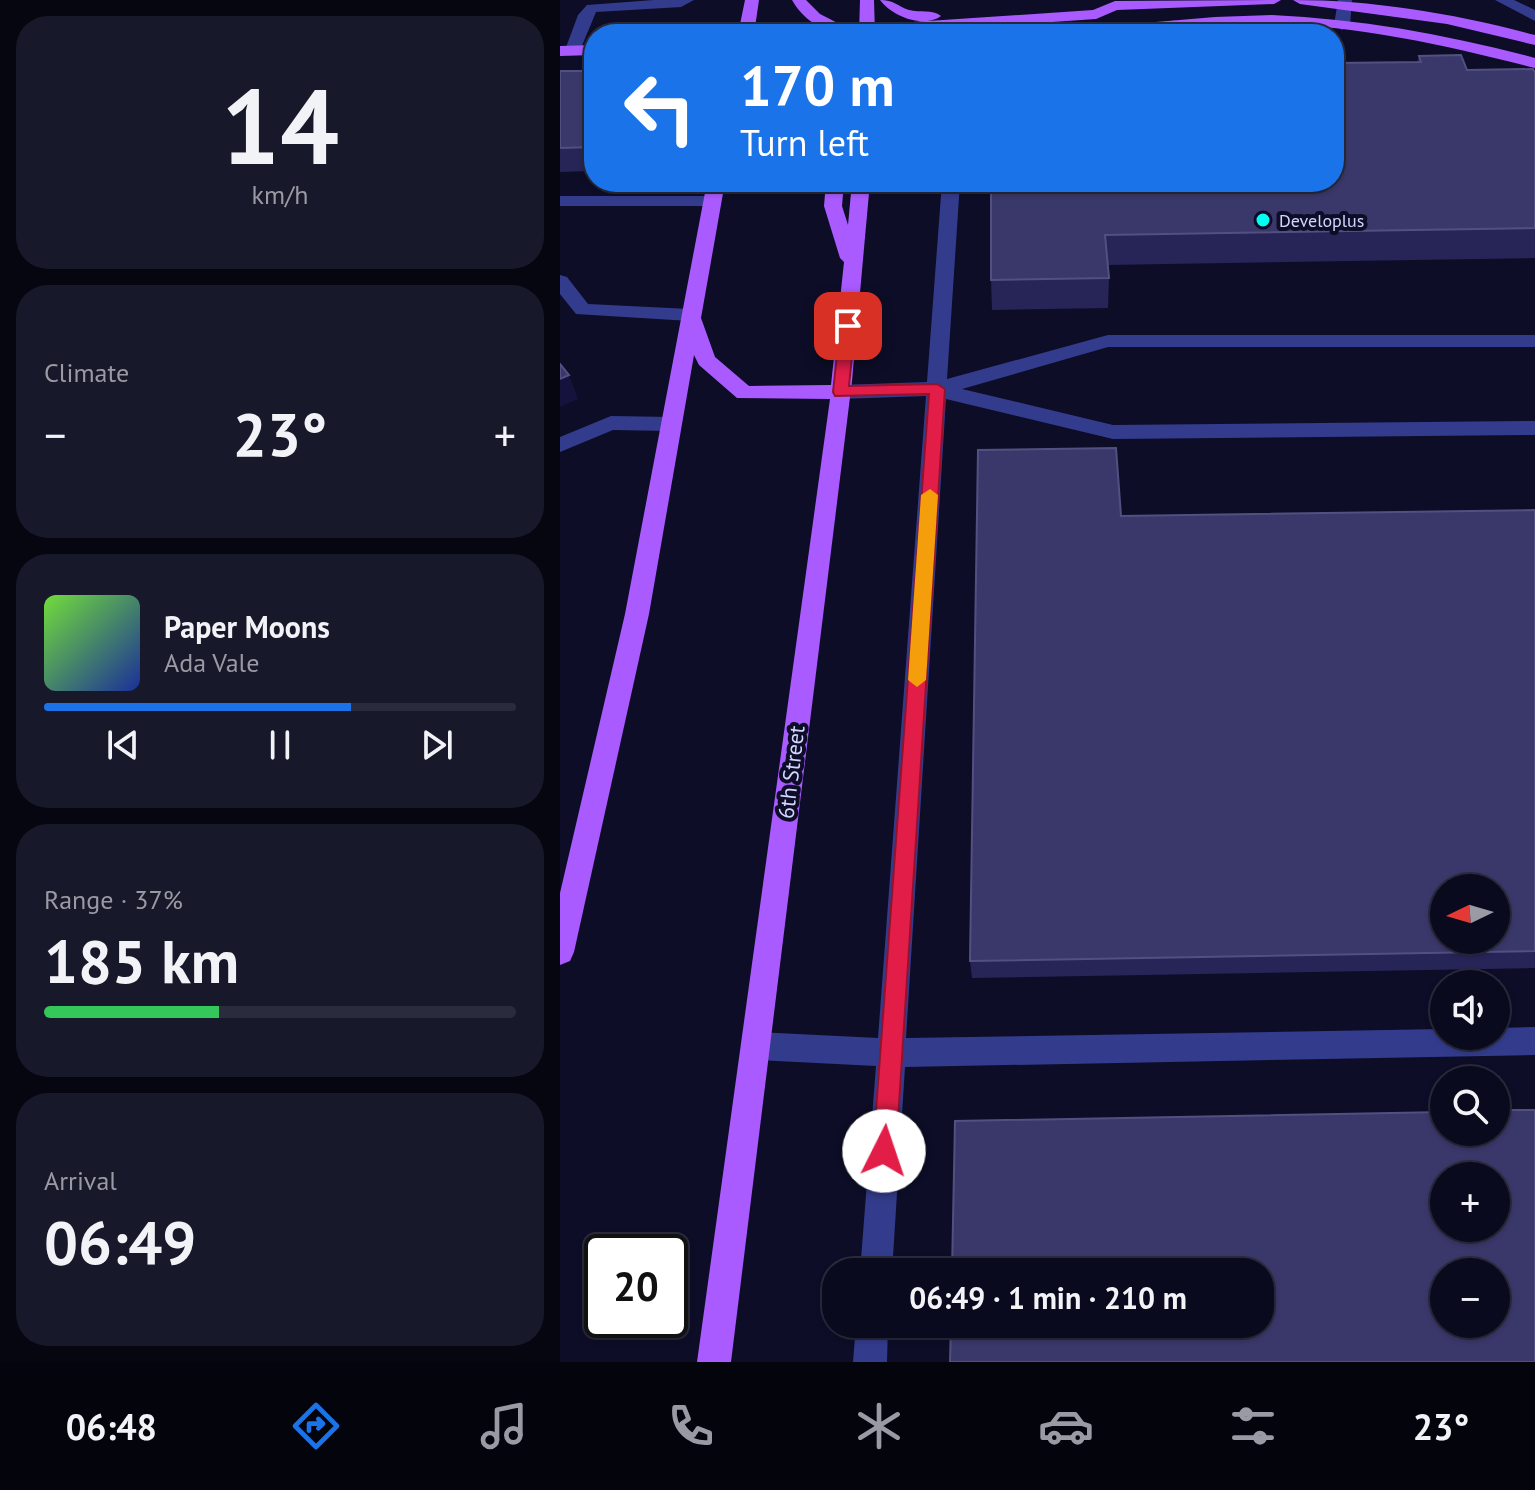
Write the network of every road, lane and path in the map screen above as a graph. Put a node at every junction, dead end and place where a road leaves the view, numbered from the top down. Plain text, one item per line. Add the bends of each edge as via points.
1 (687, 0) edge
2 (752, 0) edge
3 (799, 0) edge
4 (867, 0) edge
5 (887, 0) edge
6 (1274, 0) edge
7 (1300, 0) edge
8 (1502, 0) edge
9 (1345, 2) edge
10 (1115, 6) junction
11 (1535, 16) edge
12 (748, 24) edge
13 (824, 24) edge
14 (867, 24) edge
15 (955, 24) edge
16 (1257, 24) edge
17 (1331, 24) edge
18 (1342, 24) edge
19 (1344, 25) edge
20 (1535, 40) edge
21 (567, 50) edge
22 (1535, 63) edge
23 (714, 192) edge
24 (834, 192) edge
25 (860, 192) edge
26 (950, 192) edge
27 (560, 201) edge
28 (712, 201) junction
29 (854, 272) junction
30 (560, 281) edge
31 (690, 315) junction
32 (1535, 341) edge
33 (937, 389) junction
34 (840, 392) junction
35 (671, 424) junction
36 (1535, 428) edge
37 (560, 445) edge
38 (560, 952) edge
39 (1535, 1041) edge
40 (755, 1046) junction
41 (891, 1053) junction
42 (877, 1258) edge
43 (871, 1338) edge
44 (714, 1362) edge
45 (870, 1362) edge

1 - 21 street via 597,6 586,15
2 - 12 main road
3 - 13 main road via 803,10
4 - 14 main road
5 - 10 main road via 903,14 919,16
6 - 10 main road
7 - 9 main road
8 - 11 street
9 - 18 street
9 - 20 main road via 1441,17
10 - 15 main road via 1096,14
16 - 17 main road
19 - 22 main road via 1432,37
23 - 28 main road
24 - 29 main road via 833,206
25 - 29 main road, 6th Street
26 - 33 street
27 - 28 street
28 - 31 main road
29 - 34 main road, 6th Street
30 - 31 street via 583,310
31 - 34 main road via 706,360 744,393
31 - 35 main road
32 - 33 street via 1108,341
33 - 34 street
33 - 36 street via 1113,432
33 - 41 street
34 - 40 main road, 6th Street
35 - 37 street via 611,423
35 - 38 main road via 637,614
39 - 41 street
40 - 41 street
40 - 44 main road, 6th Street
41 - 42 street
43 - 45 street

